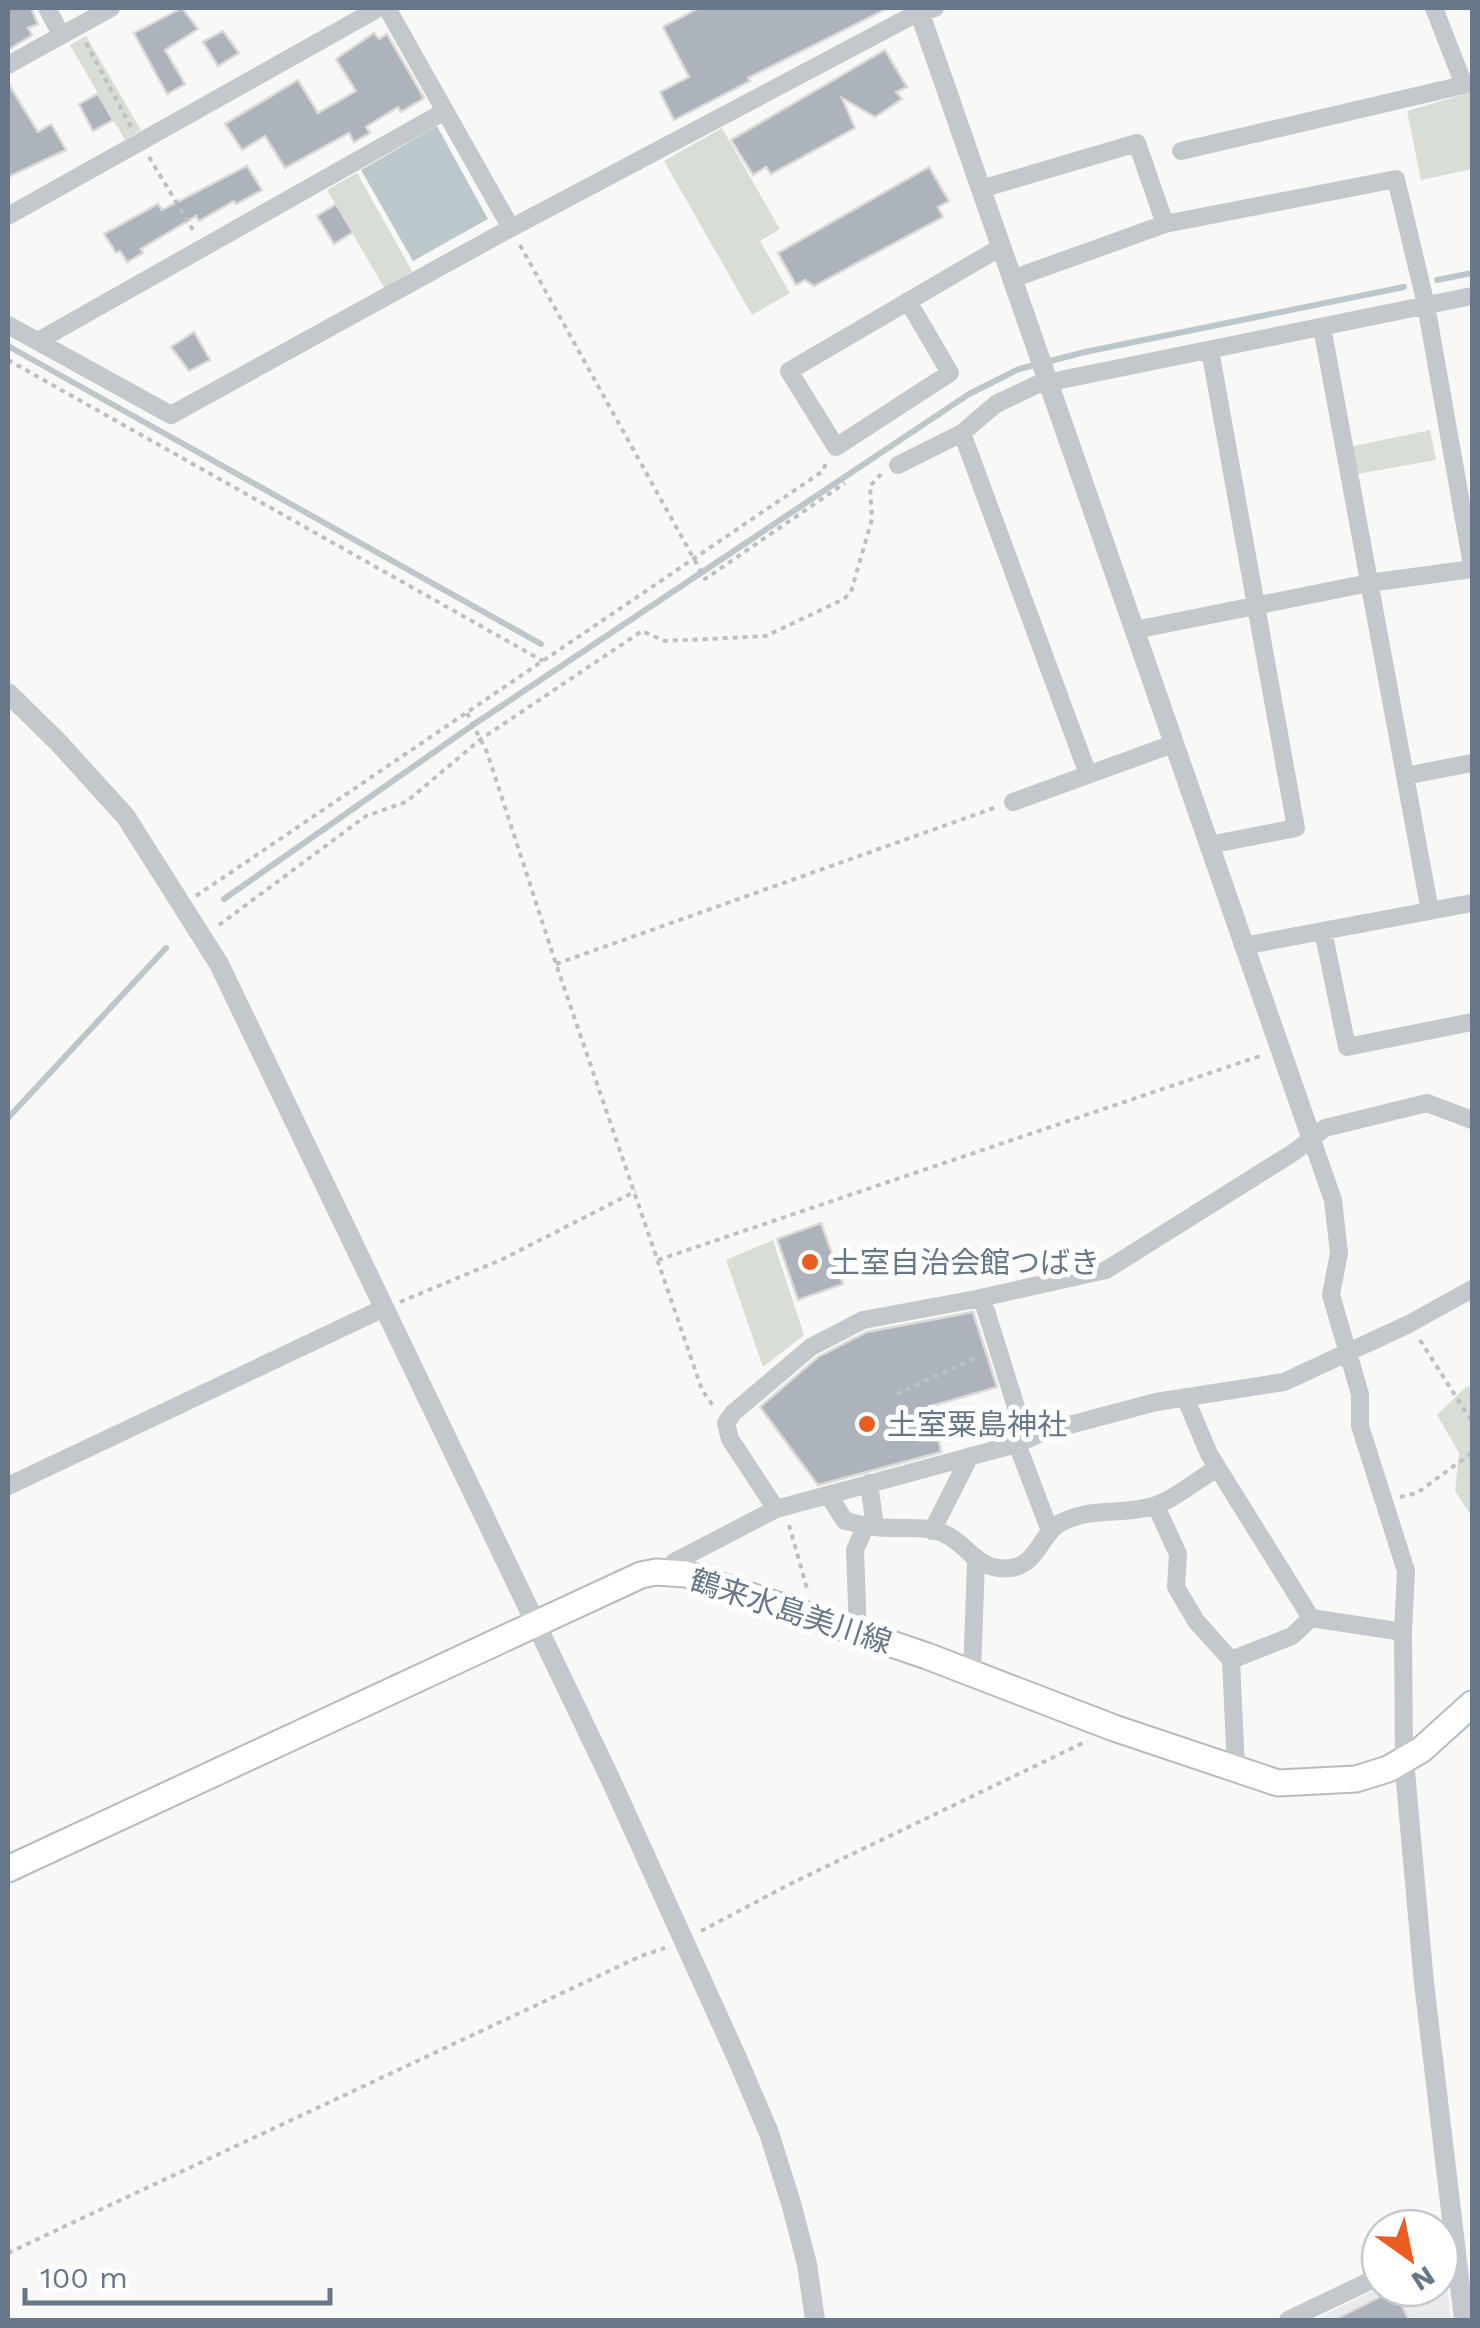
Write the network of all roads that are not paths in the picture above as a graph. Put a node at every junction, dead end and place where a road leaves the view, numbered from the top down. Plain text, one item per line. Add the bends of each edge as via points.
1 (47, 8) edge
2 (111, 8) edge
3 (379, 8) edge
4 (387, 8) edge
5 (1434, 8) edge
6 (924, 9) edge
7 (61, 34) junction
8 (8, 65) edge
9 (1468, 84) edge
10 (445, 111) junction
11 (1180, 151) dead end
12 (981, 189) junction
13 (8, 216) edge
14 (1165, 224) junction
15 (511, 228) junction
16 (1001, 248) junction
17 (1012, 279) junction
18 (1472, 296) edge
19 (908, 301) junction
20 (1426, 306) junction
21 (8, 325) edge
22 (1322, 327) junction
23 (38, 341) junction
24 (1210, 350) junction
25 (1042, 368) junction
26 (962, 433) junction
27 (898, 465) road end
28 (1472, 567) edge
29 (1369, 583) junction
30 (1257, 605) junction
31 (1136, 630) junction
32 (8, 694) edge
33 (1172, 744) junction
34 (1472, 763) edge
35 (1088, 774) junction
36 (1405, 776) junction
37 (1013, 802) road end
38 (1209, 845) junction
39 (1472, 903) edge
40 (1430, 911) junction
41 (1322, 931) junction
42 (1243, 946) junction
43 (1472, 1022) edge
44 (1472, 1120) edge
45 (1311, 1137) junction
46 (1472, 1289) edge
47 (982, 1298) junction
48 (384, 1308) junction
49 (1346, 1353) junction
50 (1186, 1397) junction
51 (1021, 1442) junction
52 (970, 1456) junction
53 (1217, 1468) junction
54 (869, 1483) junction
55 (8, 1486) edge
56 (828, 1495) junction
57 (1156, 1506) junction
58 (780, 1508) junction
59 (871, 1526) junction
60 (932, 1531) junction
61 (1050, 1531) junction
62 (976, 1562) junction
63 (666, 1572) junction
64 (1312, 1618) junction
65 (534, 1622) junction
66 (1403, 1632) junction
67 (858, 1634) junction
68 (1231, 1660) junction
69 (972, 1674) junction
70 (1472, 1704) edge
71 (1404, 1760) junction
72 (1236, 1769) junction
73 (8, 1869) edge
74 (1444, 2208) edge
75 (1360, 2286) edge
76 (816, 2320) edge
77 (1288, 2320) edge

1 - 7 street
2 - 7 street
3 - 13 street
4 - 10 street
5 - 9 street
6 - 12 street
6 - 15 street
7 - 8 street
9 - 11 street
10 - 15 street
10 - 23 street
12 - 14 street via 1137,143
12 - 16 street
14 - 17 street
14 - 20 street via 1396,179
15 - 23 street via 170,415
16 - 17 street
16 - 19 street
17 - 25 street
18 - 20 street
19 - 19 street via 790,371 836,447 950,374
20 - 22 street
20 - 28 street
21 - 23 street
22 - 24 street
22 - 29 street
24 - 25 street
24 - 30 street
25 - 26 street
25 - 31 street
26 - 27 street
26 - 35 street
28 - 29 street
29 - 30 street
29 - 36 street
30 - 31 street
30 - 38 street via 1296,828
31 - 33 street
32 - 48 street via 126,817 184,904
33 - 35 street
33 - 38 street
34 - 36 street
35 - 37 street
36 - 40 street
38 - 42 street
39 - 40 street
40 - 41 street
41 - 42 street
41 - 43 street via 1348,1047
42 - 45 street
44 - 45 street via 1427,1103
45 - 47 street via 1106,1270
45 - 49 street via 1333,1200 1339,1253 1330,1295
46 - 49 street
47 - 51 street
47 - 58 street via 864,1320 810,1348 732,1412 726,1423 730,1439
48 - 55 street
48 - 65 street
49 - 50 street via 1284,1382
49 - 66 street via 1360,1394 1360,1426 1406,1571
50 - 51 street
50 - 53 street
51 - 52 street
51 - 61 street
52 - 54 street
52 - 60 street
53 - 57 street
53 - 64 street
54 - 56 street
54 - 59 street
56 - 58 street
56 - 59 street via 845,1522
57 - 61 street via 1094,1510
57 - 68 street via 1178,1554 1176,1587
58 - 63 street
59 - 60 street
59 - 67 street via 855,1550
60 - 62 street via 957,1542
61 - 62 street via 1022,1564 1008,1569
62 - 69 street
63 - 65 main road, 鶴来水島美川線 via 641,1575
63 - 67 main road, 鶴来水島美川線
64 - 66 street
64 - 68 street via 1292,1636
65 - 73 main road, 鶴来水島美川線
65 - 76 street via 768,2133 807,2264
66 - 71 street
67 - 69 main road, 鶴来水島美川線
68 - 72 street
69 - 72 main road, 鶴来水島美川線
70 - 71 main road, 鶴来水島美川線
71 - 72 main road, 鶴来水島美川線 via 1356,1779 1316,1783 1278,1784
71 - 74 street
75 - 77 street

